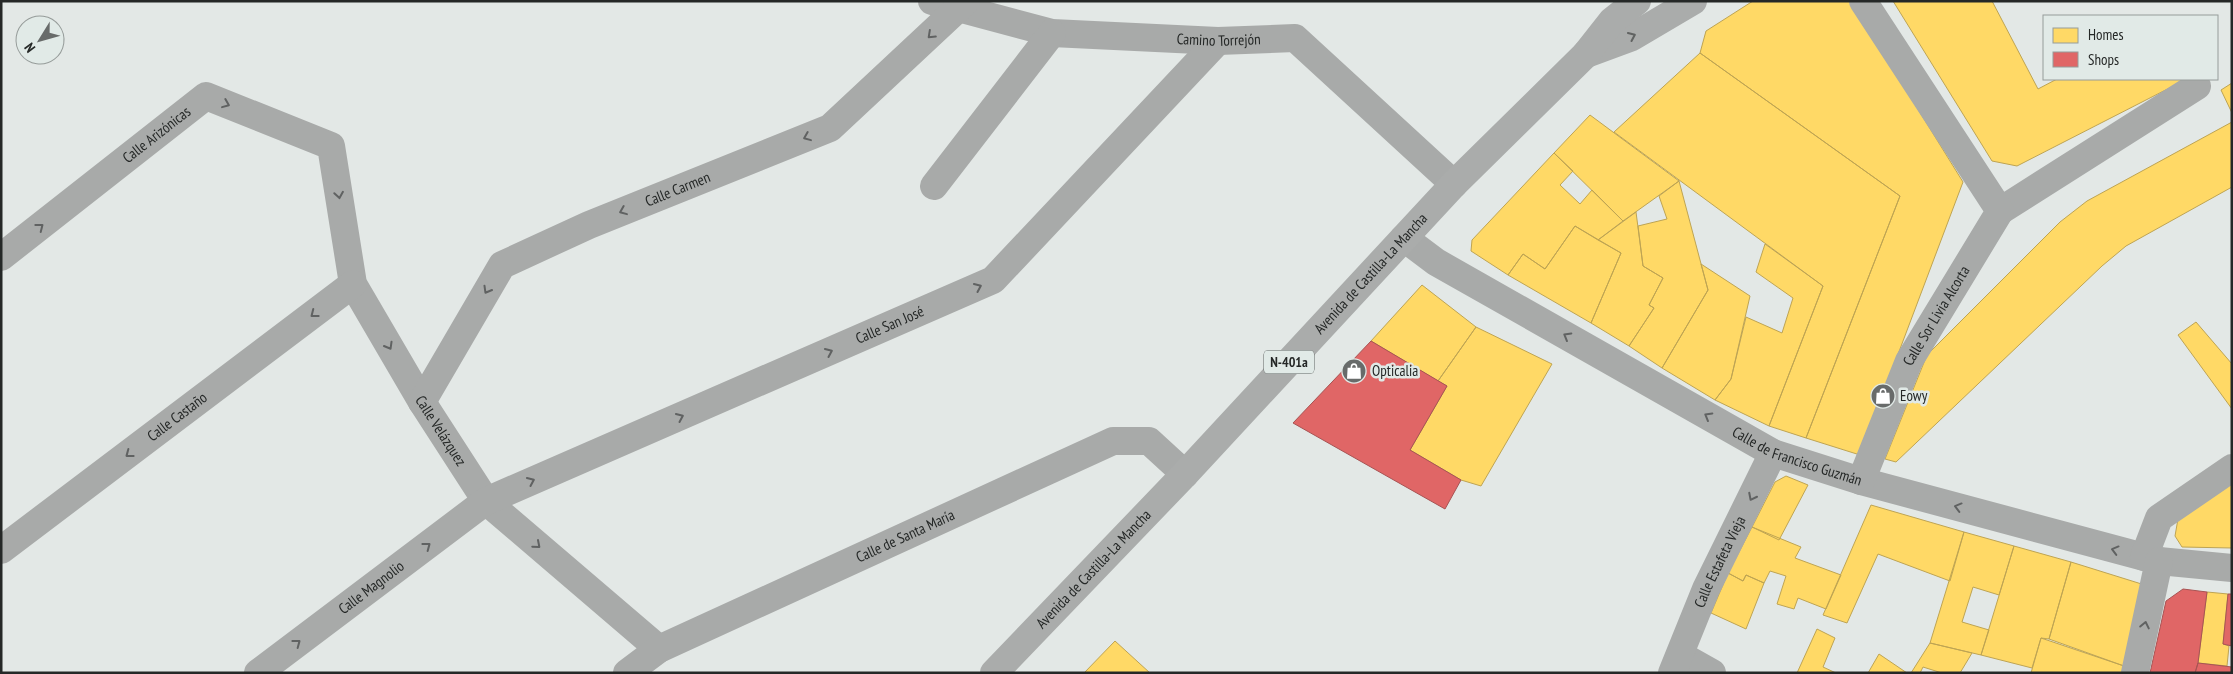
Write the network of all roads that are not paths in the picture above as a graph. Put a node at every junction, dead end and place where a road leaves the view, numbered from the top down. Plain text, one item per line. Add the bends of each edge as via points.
1 (932, 1) edge
2 (1637, 1) edge
3 (1693, 1) edge
4 (1863, 1) edge
5 (963, 5) edge
6 (1052, 33) junction
7 (1218, 41) junction
8 (1586, 54) junction
9 (2198, 86) dead end
10 (331, 146) joint
11 (1454, 184) junction
12 (934, 186) dead end
13 (2000, 211) junction
14 (1404, 238) junction
15 (1, 257) edge
16 (353, 284) junction
17 (422, 402) junction
18 (1773, 454) junction
19 (2232, 468) edge
20 (1184, 474) junction
21 (1860, 481) junction
22 (486, 501) junction
23 (1, 550) edge
24 (2152, 559) junction
25 (2232, 568) edge
26 (659, 649) junction
27 (1676, 664) edge
28 (258, 673) edge
29 (627, 673) edge
30 (994, 673) edge
31 (1712, 673) edge
32 (2135, 673) edge

1 - 5 street, Camino Torrejón
2 - 8 main road, Avenida de Castilla-La Mancha via 1612,21
8 -> 3 main road, Avenida de Castilla-La Mancha via 1632,37
4 - 13 street
5 - 6 street, Camino Torrejón
5 -> 17 street, Calle Carmen via 830,128 589,224 502,265
6 - 7 street, Camino Torrejón
6 - 12 street
7 - 11 street, Camino Torrejón via 1296,38
22 -> 7 street, Calle San José via 993,280
8 - 11 main road, Avenida de Castilla-La Mancha / N-401a
9 - 13 street, Calle Sor Livia Alcorta
15 -> 10 street, Calle Arizónicas via 206,96
10 -> 16 street, Calle Velázquez
11 - 14 main road, Avenida de Castilla-La Mancha / N-401a
13 - 21 street, Calle Sor Livia Alcorta via 1908,361
18 -> 14 street, Calle de Francisco Guzmán via 1436,262
14 - 20 main road, Avenida de Castilla-La Mancha / N-401a
16 -> 17 street, Calle Velázquez
16 -> 23 street, Calle Castaño
17 - 22 street, Calle Velázquez
18 - 21 street, Calle de Francisco Guzmán
18 -> 27 street, Calle Estafeta Vieja via 1706,589
19 - 24 street via 2159,518
20 - 26 street, Calle de Santa María via 1149,441 1113,441
20 - 30 main road, Avenida de Castilla-La Mancha / N-401a
24 -> 21 street, Calle de Francisco Guzmán
22 -> 26 street, Calle Velázquez
28 -> 22 street, Calle Magnolio
24 - 25 street, Calle de Francisco Guzmán
32 -> 24 street
26 - 29 street, Calle de Santa María
27 - 31 street

